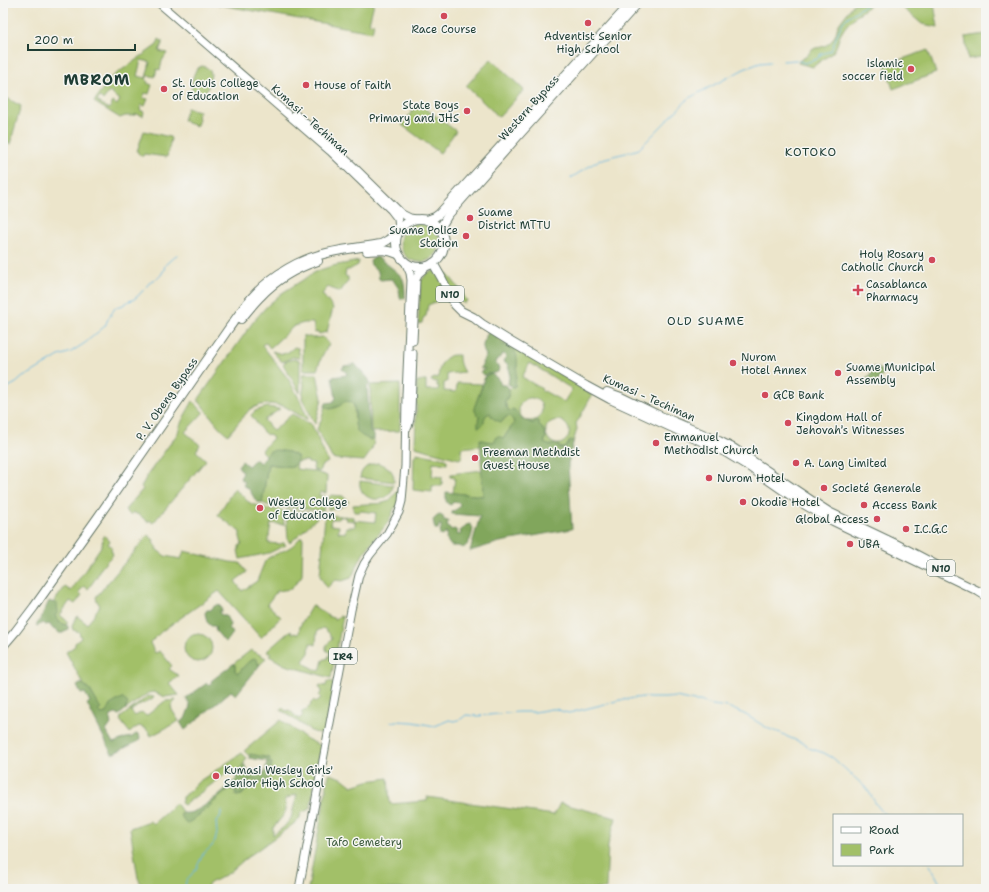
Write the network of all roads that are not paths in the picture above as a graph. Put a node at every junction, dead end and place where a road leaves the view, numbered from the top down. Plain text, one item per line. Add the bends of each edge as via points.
1 (159, 3) edge
2 (166, 3) edge
3 (631, 3) edge
4 (638, 3) edge
5 (515, 134) junction
6 (416, 220) junction
7 (427, 220) junction
8 (440, 230) junction
9 (399, 231) junction
10 (398, 254) junction
11 (406, 264) junction
12 (430, 265) junction
13 (473, 317) junction
14 (170, 417) junction
15 (406, 432) junction
16 (986, 591) edge
17 (986, 596) edge
18 (3, 646) edge
19 (3, 651) edge
20 (299, 889) edge

1 - 9 main road, Kumasi - Techiman via 339,160 391,210 398,219
2 - 6 main road, Kumasi - Techiman via 330,144 402,214
3 - 5 highway, Western Bypass
4 - 5 highway, Western Bypass
5 - 7 highway, Western Bypass via 439,214
5 - 8 highway, Western Bypass via 448,215
6 - 7 highway
6 - 9 highway via 406,223
7 - 8 highway
8 - 12 highway via 444,247 440,257
9 - 10 highway via 395,247
9 - 14 highway, P. V. Obeng Bypass via 381,244 328,252 304,260 269,281 246,305
10 - 11 highway
10 - 14 highway, P. V. Obeng Bypass via 388,250 375,250 330,257 295,270 277,282 259,297 241,319
11 - 12 highway via 419,268
11 - 15 main road, IR4 via 411,280
12 - 13 highway, N10 via 441,277 455,305
12 - 15 main road, IR4 via 418,274 416,280 410,419
13 - 16 highway, Kumasi - Techiman / N10 via 478,316 586,382 733,448 829,512
13 - 17 highway, N10 via 610,399 725,452 833,521
14 - 18 highway, P. V. Obeng Bypass via 34,607
14 - 19 highway, P. V. Obeng Bypass via 35,612
15 - 20 main road, IR4 via 405,481 399,512 387,534 364,564 353,596

